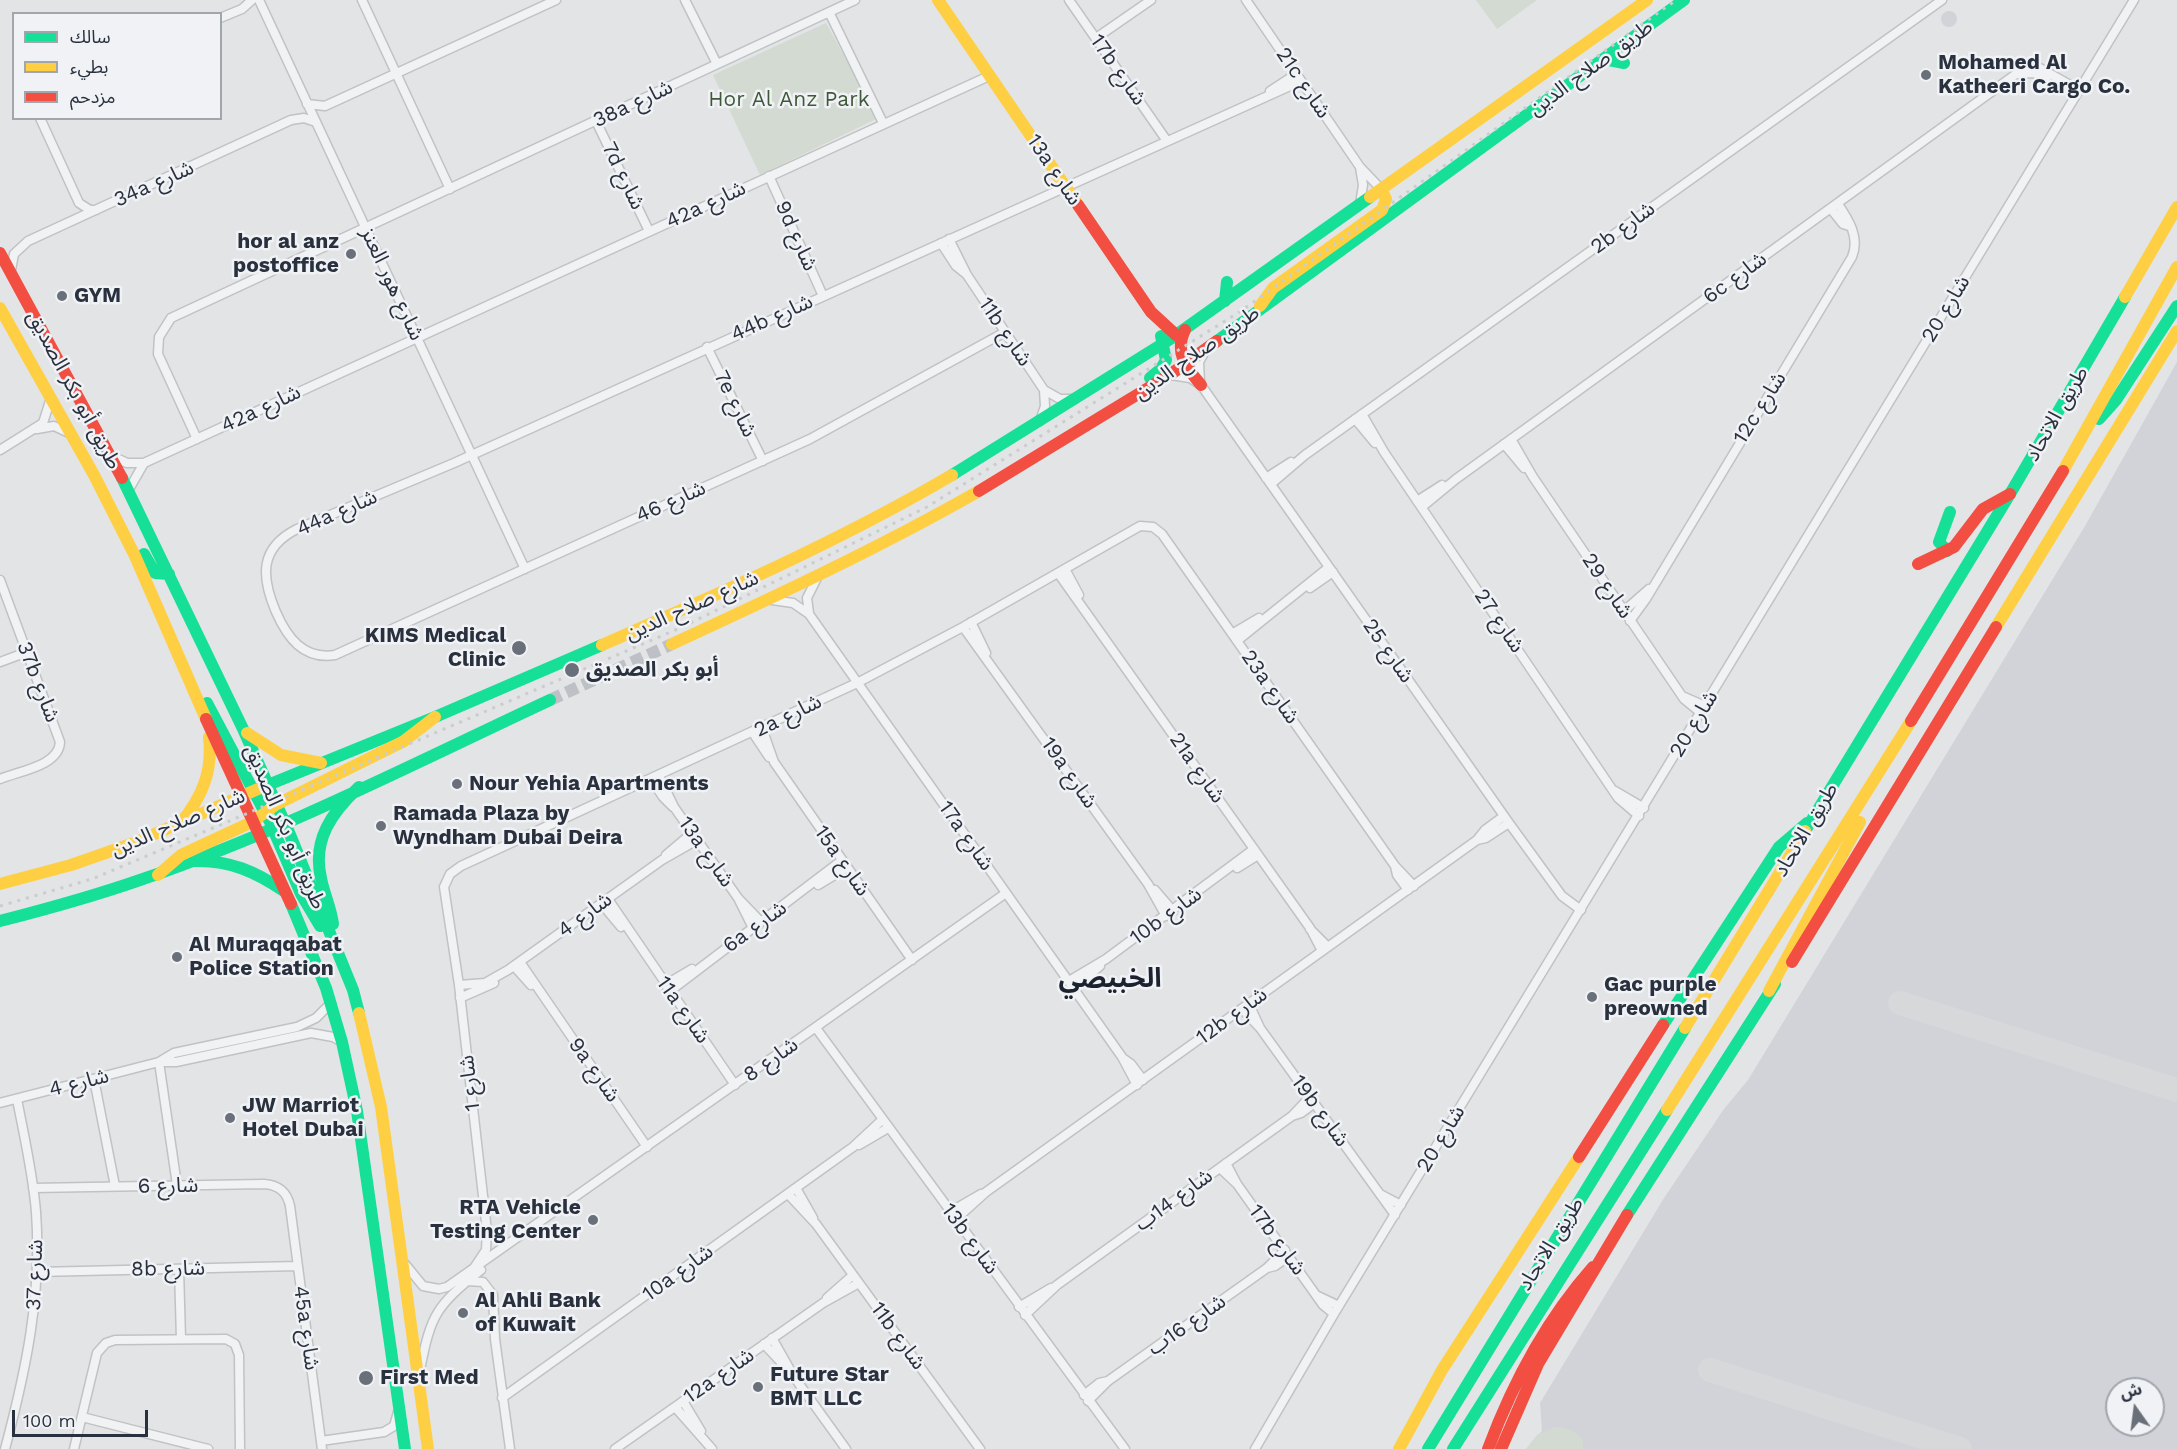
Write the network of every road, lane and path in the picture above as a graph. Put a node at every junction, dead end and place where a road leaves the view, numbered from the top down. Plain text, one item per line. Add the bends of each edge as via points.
1 (252, 0) edge
2 (259, 0) edge
3 (269, 0) edge
4 (362, 0) edge
5 (556, 0) edge
6 (685, 0) edge
7 (855, 0) edge
8 (938, 0) edge
9 (1069, 0) edge
10 (1150, 0) edge
11 (1246, 0) edge
12 (1647, 0) edge
13 (1684, 0) edge
14 (1942, 0) edge
15 (2134, 0) edge
16 (541, 3) edge
17 (264, 12) junction
18 (830, 12) junction
19 (222, 17) edge
20 (1096, 38) junction
21 (1604, 59) junction
22 (1624, 63) dead end
23 (717, 64) junction
24 (397, 73) junction
25 (988, 74) junction
26 (1299, 77) junction
27 (2077, 93) junction
28 (307, 104) junction
29 (41, 120) edge
30 (596, 121) junction
31 (316, 122) junction
32 (883, 123) junction
33 (1167, 141) junction
34 (1360, 167) junction
35 (769, 176) junction
36 (1065, 186) junction
37 (450, 189) junction
38 (1381, 189) junction
39 (1360, 204) junction
40 (1834, 207) junction
41 (2177, 207) edge
42 (96, 210) junction
43 (365, 227) junction
44 (649, 231) junction
45 (945, 241) junction
46 (0, 254) edge
47 (2177, 267) edge
48 (11, 273) junction
49 (1227, 282) dead end
50 (823, 296) junction
51 (1225, 301) junction
52 (2177, 306) edge
53 (0, 308) edge
54 (1151, 312) junction
55 (1257, 312) junction
56 (2177, 331) edge
57 (1181, 332) junction
58 (1005, 333) junction
59 (417, 337) junction
60 (1164, 343) junction
61 (707, 347) junction
62 (1207, 349) junction
63 (1185, 365) junction
64 (1165, 378) junction
65 (1201, 385) junction
66 (1044, 390) junction
67 (50, 397) junction
68 (1079, 398) junction
69 (1359, 416) junction
70 (1040, 423) junction
71 (36, 429) junction
72 (2088, 429) junction
73 (71, 434) junction
74 (197, 439) junction
75 (1064, 440) junction
76 (1507, 442) junction
77 (0, 450) edge
78 (470, 452) junction
79 (111, 455) junction
80 (763, 461) junction
81 (144, 463) junction
82 (1269, 481) junction
83 (128, 491) junction
84 (2010, 494) junction
85 (1420, 504) junction
86 (1950, 512) dead end
87 (116, 518) junction
88 (1135, 529) joint
89 (1947, 551) junction
90 (1918, 564) dead end
91 (525, 568) junction
92 (1331, 569) junction
93 (1061, 571) junction
94 (169, 574) junction
95 (818, 577) junction
96 (0, 580) edge
97 (1651, 586) junction
98 (2, 592) edge
99 (765, 602) junction
100 (1624, 611) junction
101 (809, 614) junction
102 (1630, 621) junction
103 (967, 625) junction
104 (1235, 638) junction
105 (672, 644) tunnel mouth
106 (27, 651) junction
107 (329, 656) joint
108 (0, 662) edge
109 (188, 674) junction
110 (857, 682) junction
111 (549, 700) tunnel mouth
112 (1703, 710) junction
113 (205, 714) junction
114 (435, 717) junction
115 (762, 728) junction
116 (244, 731) junction
117 (753, 733) junction
118 (774, 762) junction
119 (321, 763) junction
120 (0, 778) edge
121 (655, 778) junction
122 (269, 784) junction
123 (359, 787) junction
124 (1869, 791) junction
125 (253, 792) junction
126 (240, 797) junction
127 (277, 804) junction
128 (1641, 812) junction
129 (264, 813) junction
130 (1506, 819) junction
131 (1813, 820) junction
132 (285, 821) junction
133 (180, 824) junction
134 (272, 826) junction
135 (254, 828) junction
136 (695, 837) junction
137 (1256, 852) junction
138 (195, 861) junction
139 (844, 865) junction
140 (158, 875) junction
141 (0, 884) edge
142 (1411, 888) junction
143 (1006, 893) junction
144 (287, 894) junction
145 (445, 894) joint
146 (604, 901) junction
147 (1581, 910) junction
148 (1169, 914) junction
149 (0, 921) edge
150 (757, 925) junction
151 (335, 946) junction
152 (1325, 949) junction
153 (912, 960) junction
154 (514, 966) junction
155 (459, 985) junction
156 (1071, 985) junction
157 (668, 988) junction
158 (1769, 991) junction
159 (460, 998) junction
160 (331, 1003) junction
161 (1245, 1006) junction
162 (816, 1028) junction
163 (250, 1041) junction
164 (342, 1042) junction
165 (159, 1062) junction
166 (94, 1079) junction
167 (1140, 1082) junction
168 (735, 1085) junction
169 (17, 1099) junction
170 (1311, 1101) junction
171 (0, 1103) edge
172 (882, 1120) junction
173 (888, 1128) junction
174 (647, 1147) junction
175 (853, 1147) junction
176 (1223, 1165) junction
177 (177, 1185) junction
178 (115, 1186) junction
179 (33, 1188) junction
180 (796, 1188) junction
181 (788, 1194) junction
182 (1380, 1194) junction
183 (1401, 1205) junction
184 (290, 1206) joint
185 (1395, 1215) junction
186 (953, 1216) junction
187 (816, 1224) junction
188 (535, 1227) junction
189 (1287, 1253) junction
190 (401, 1256) junction
191 (1596, 1264) junction
192 (298, 1266) junction
193 (474, 1268) junction
194 (179, 1269) junction
195 (37, 1272) junction
196 (856, 1279) junction
197 (467, 1281) junction
198 (1057, 1286) junction
199 (1019, 1306) junction
200 (1337, 1310) junction
201 (1025, 1315) junction
202 (772, 1338) junction
203 (181, 1339) junction
204 (764, 1344) junction
205 (792, 1374) junction
206 (419, 1379) junction
207 (502, 1398) junction
208 (1086, 1398) junction
209 (683, 1401) junction
210 (675, 1407) junction
211 (399, 1409) junction
212 (82, 1417) junction
213 (703, 1437) junction
214 (322, 1445) edge
215 (5, 1449) edge
216 (74, 1449) edge
217 (208, 1449) edge
218 (240, 1449) edge
219 (405, 1449) edge
220 (428, 1449) edge
221 (510, 1449) edge
222 (615, 1449) edge
223 (712, 1449) edge
224 (846, 1449) edge
225 (980, 1449) edge
226 (1125, 1449) edge
227 (1255, 1449) edge
228 (1399, 1449) edge
229 (1428, 1449) edge
230 (1453, 1449) edge
231 (1488, 1449) edge
232 (1501, 1449) edge

1 - 19 street
2 - 17 street, شارع هور العنز
3 - 17 street
4 - 24 street
5 - 16 street
6 - 23 street
7 - 18 street, 38a شارع
8 - 25 main road, 13a شارع
9 - 20 street, 17b شارع
10 - 20 street
11 - 26 street, 21c شارع
12 - 38 main road, طريق صلاح الدين
13 - 21 main road, طريق صلاح الدين
14 - 69 street, 2b شارع
15 - 27 street, شارع 20
16 - 24 street
17 - 28 street, شارع هور العنز
18 - 23 street, 38a شارع
18 - 32 street
20 - 33 street, 17b شارع
21 - 22 main road
21 - 55 main road, طريق صلاح الدين
23 - 30 street, 38a شارع
24 - 28 street via 325,106
24 - 37 street
25 - 32 street, 42a شارع
25 - 36 main road, 13a شارع
26 - 33 street, 44b شارع
26 - 34 street, 21c شارع
27 - 40 street, 6c شارع via 2039,74 2013,77
27 - 112 street, شارع 20
28 - 31 street, شارع هور العنز
29 - 42 street via 79,202
30 - 37 street, 38a شارع
30 - 44 street, 7d شارع
31 - 42 street, 34a شارع via 304,118 291,120
31 - 43 street, شارع هور العنز
32 - 35 street, 42a شارع
33 - 36 street, 44b شارع
34 - 38 street, 21c شارع
34 - 39 street via 1364,186
35 - 44 street, 42a شارع
35 - 50 street, 9d شارع
36 - 45 street, 44b شارع
36 - 54 main road, 13a شارع
37 - 43 street, 38a شارع
38 - 39 main road, طريق صلاح الدين
38 - 55 main road via 1386,200 1382,210 1274,288
39 - 51 main road, طريق صلاح الدين
40 - 76 street, 6c شارع
40 - 97 street, 12c شارع via 1855,238 1852,257
41 - 84 main road, طريق الاتحاد
42 - 48 street, 34a شارع via 20,246 14,254
43 - 59 street, شارع هور العنز
43 - 74 street, 38a شارع via 178,314 161,330 158,354
44 - 59 street, 42a شارع
45 - 50 street, 44b شارع
45 - 58 street, 11b شارع
46 - 48 main road, طريق أبو بكر الصديق
47 - 72 main road, طريق الاتحاد
48 - 79 main road, طريق أبو بكر الصديق
49 - 51 main road
50 - 61 street, 44b شارع
51 - 57 main road, طريق صلاح الدين
52 - 72 main road via 2116,400
53 - 67 main road, طريق أبو بكر الصديق
54 - 57 main road, 13a شارع
54 - 60 main road
55 - 62 main road, طريق صلاح الدين
56 - 158 main road, طريق الاتحاد via 1809,935
57 - 60 main road, شارع صلاح الدين
57 - 63 main road via 1178,349
58 - 66 street, 11b شارع
58 - 80 street, شارع 46 via 833,428
59 - 74 street, 42a شارع
59 - 78 street, شارع هور العنز
60 - 68 main road, شارع صلاح الدين
60 - 75 main road via 1168,355 1160,372 1078,423
61 - 78 street, 44b شارع
61 - 80 street, 7e شارع
62 - 63 main road, طريق صلاح الدين
62 - 65 street via 1199,362
63 - 64 main road, طريق صلاح الدين
63 - 65 main road
64 - 65 street via 1184,376
64 - 75 main road, طريق صلاح الدين
65 - 82 street, شارع 25
66 - 68 street, 11b شارع via 1060,399
66 - 70 street, 11b شارع
67 - 71 street via 47,415
67 - 73 main road, طريق أبو بكر الصديق
68 - 70 main road, شارع صلاح الدين
69 - 82 street, 2b شارع
69 - 85 street, شارع 27
70 - 114 main road, شارع صلاح الدين via 901,505 806,555
71 - 73 street via 54,426
71 - 77 street
72 - 124 main road, طريق الاتحاد
73 - 87 main road, طريق أبو بكر الصديق
74 - 81 street, 42a شارع
75 - 95 main road, طريق صلاح الدين via 945,511
76 - 85 street, 6c شارع
76 - 100 street, شارع 29
78 - 91 street, شارع هور العنز
78 - 107 street, 44a شارع via 297,529 272,551 267,561 266,584 287,635 302,648
79 - 81 street via 127,463
79 - 83 main road, طريق أبو بكر الصديق
80 - 91 street, شارع 46
81 - 83 street
82 - 92 street, شارع 25
83 - 94 main road, طريق أبو بكر الصديق
84 - 89 main road via 1983,509 1958,544
84 - 131 main road, طريق الاتحاد
85 - 128 street, شارع 27 via 1620,801
86 - 89 main road via 1939,542
87 - 94 main road via 135,535 153,571 161,576
87 - 109 main road, طريق أبو بكر الصديق
88 - 93 street, 2a شارع
88 - 104 street, 23a شارع via 1146,526 1158,530
89 - 90 main road
91 - 107 street, شارع 46
92 - 104 street
92 - 130 street, شارع 25
93 - 103 street, 2a شارع
93 - 137 street, 21a شارع
94 - 116 main road, طريق أبو بكر الصديق
95 - 99 main road, طريق صلاح الدين
95 - 101 street via 809,590
96 - 98 street, 37b شارع
97 - 100 street, 12c شارع
97 - 102 street, 12c شارع
98 - 106 street, 37b شارع
99 - 101 street, 17a شارع via 784,600
99 - 105 main road, طريق صلاح الدين
100 - 102 street, شارع 29
101 - 110 street, 17a شارع
102 - 112 street, شارع 29 via 1689,705
103 - 110 street, 2a شارع
103 - 148 street, 19a شارع
104 - 142 street, 23a شارع
106 - 108 street
106 - 120 street, 37b شارع via 59,737 59,751 48,761
109 - 113 main road, طريق أبو بكر الصديق
109 - 125 main road via 217,719
110 - 115 street, 2a شارع
110 - 143 street, 17a شارع
111 - 123 main road, شارع صلاح الدين
112 - 128 street, شارع 20
113 - 126 main road, طريق أبو بكر الصديق
113 - 133 main road via 211,751 210,778
114 - 119 main road, شارع صلاح الدين
114 - 127 main road via 404,741
115 - 117 street, 2a شارع
115 - 118 street, 15a شارع
116 - 119 main road via 277,754
116 - 122 main road, طريق أبو بكر الصديق
117 - 118 street, 15a شارع
117 - 121 street, 2a شارع
118 - 139 street, 15a شارع
119 - 122 main road, شارع صلاح الدين
121 - 136 street, 13a شارع
121 - 145 street, 2a شارع via 455,869 446,880
122 - 125 main road, شارع صلاح الدين
122 - 127 main road, طريق أبو بكر الصديق
123 - 132 main road, شارع صلاح الدين
123 - 151 main road via 330,819 319,845 319,870 332,914
124 - 158 main road via 1856,830
124 - 230 main road, طريق الاتحاد
125 - 126 main road, شارع صلاح الدين
125 - 129 main road
126 - 133 main road, شارع صلاح الدين
126 - 135 main road, طريق أبو بكر الصديق
127 - 129 main road
127 - 132 main road, طريق أبو بكر الصديق
128 - 147 street, شارع 20
129 - 134 main road
129 - 135 main road
130 - 142 street, 12b شارع via 1485,830
130 - 147 street, شارع 25 via 1562,896
131 - 228 main road via 1779,847 1442,1370
131 - 229 main road, طريق الاتحاد
132 - 134 main road, شارع صلاح الدين
132 - 151 main road, طريق أبو بكر الصديق
133 - 141 main road, شارع صلاح الدين via 94,858
134 - 135 main road, شارع صلاح الدين
134 - 151 main road via 302,894
135 - 138 main road, شارع صلاح الدين
135 - 140 main road via 181,855
135 - 144 main road, طريق أبو بكر الصديق
136 - 146 street, شارع 4
136 - 150 street, 13a شارع
137 - 148 street, 10b شارع
137 - 152 street, 21a شارع
138 - 140 main road, شارع صلاح الدين
138 - 144 main road via 243,866
139 - 150 street, 6a شارع
139 - 153 street, 15a شارع
140 - 149 main road, شارع صلاح الدين
142 - 152 street, 12b شارع
143 - 153 street, شارع 8
143 - 156 street, 17a شارع
144 - 160 main road, طريق أبو بكر الصديق
145 - 155 street, شارع 1
146 - 154 street, شارع 4
146 - 157 street, 11a شارع
147 - 183 street, شارع 20
148 - 156 street, 10b شارع
150 - 157 street, 6a شارع
151 - 190 main road, طريق أبو بكر الصديق via 353,990 369,1048
152 - 161 street, 12b شارع
153 - 162 street, شارع 8
154 - 155 street, شارع 4 via 485,983
154 - 159 street, شارع 4 via 485,989
154 - 174 street, 9a شارع via 540,993
155 - 159 street, شارع 1
156 - 167 street, 17a شارع via 1131,1064
157 - 168 street, 11a شارع
158 - 191 main road, طريق الاتحاد
159 - 193 street, شارع 1 via 487,1232 486,1250
160 - 163 street, شارع 4 via 307,1024
160 - 164 main road, طريق أبو بكر الصديق
161 - 167 street, 12b شارع
161 - 170 street, 19b شارع
162 - 168 street, شارع 8
162 - 172 street, 13b شارع
163 - 164 street, شارع 4 via 311,1033
163 - 165 street, شارع 4 via 174,1053
164 - 211 main road, طريق أبو بكر الصديق via 357,1111
165 - 166 street, شارع 4
165 - 177 street
166 - 169 street, شارع 4
166 - 178 street
167 - 186 street, 12b شارع
168 - 174 street, شارع 8
169 - 171 street, شارع 4
169 - 179 street, شارع 37
170 - 176 street, شارع 14ب
170 - 182 street, 19b شارع
172 - 173 street, 13b شارع
172 - 175 street, 10a شارع
173 - 175 street, 10a شارع
173 - 186 street, 13b شارع
174 - 188 street, شارع 8
175 - 180 street, 10a شارع
176 - 189 street, 17b شارع
176 - 198 street, شارع 14ب
177 - 178 street, شارع 6
177 - 184 street, شارع 6 via 272,1184 285,1192
178 - 179 street, شارع 6
179 - 195 street, شارع 37
180 - 181 street, 10a شارع
180 - 187 street, 11b شارع
181 - 187 street, 11b شارع
181 - 207 street, 10a شارع
182 - 183 street, 19b شارع
182 - 185 street, 19b شارع
183 - 185 street, شارع 20
184 - 192 street, 45a شارع
185 - 200 street, شارع 20
186 - 199 street, 13b شارع
187 - 196 street, 11b شارع
188 - 193 street, شارع 8
188 - 197 street, شارع 8
189 - 200 street, 17b شارع via 1323,1305
189 - 208 street, شارع 16ب
190 - 193 street, شارع 8 via 417,1281 431,1289 447,1287
190 - 206 main road, طريق أبو بكر الصديق
191 - 231 main road, طريق الاتحاد via 1573,1291 1523,1368 1503,1406
191 - 232 main road via 1585,1290 1524,1391
192 - 194 street, 8b شارع
192 - 214 street, 45a شارع
194 - 195 street, 8b شارع
194 - 203 street
195 - 215 street, شارع 37 via 29,1350
196 - 202 street, 12a شارع
196 - 225 street, 11b شارع
197 - 206 street, شارع 8 via 434,1315
197 - 207 street via 483,1282 493,1295
198 - 199 street, شارع 14ب
198 - 201 street, شارع 14ب
199 - 201 street, 13b شارع
200 - 227 street, شارع 20
201 - 208 street, 13b شارع
202 - 204 street, 12a شارع
202 - 205 street
203 - 212 street via 115,1340 102,1346
203 - 218 street via 226,1339 238,1349
204 - 205 street
204 - 209 street, 12a شارع
205 - 224 street
206 - 220 main road, طريق أبو بكر الصديق
207 - 221 street
208 - 226 street, 13b شارع
209 - 210 street, 12a شارع
209 - 213 street
210 - 213 street
210 - 222 street, 12a شارع
211 - 214 street via 394,1426 384,1432
211 - 219 main road, طريق أبو بكر الصديق
212 - 216 street
212 - 217 street
213 - 223 street

